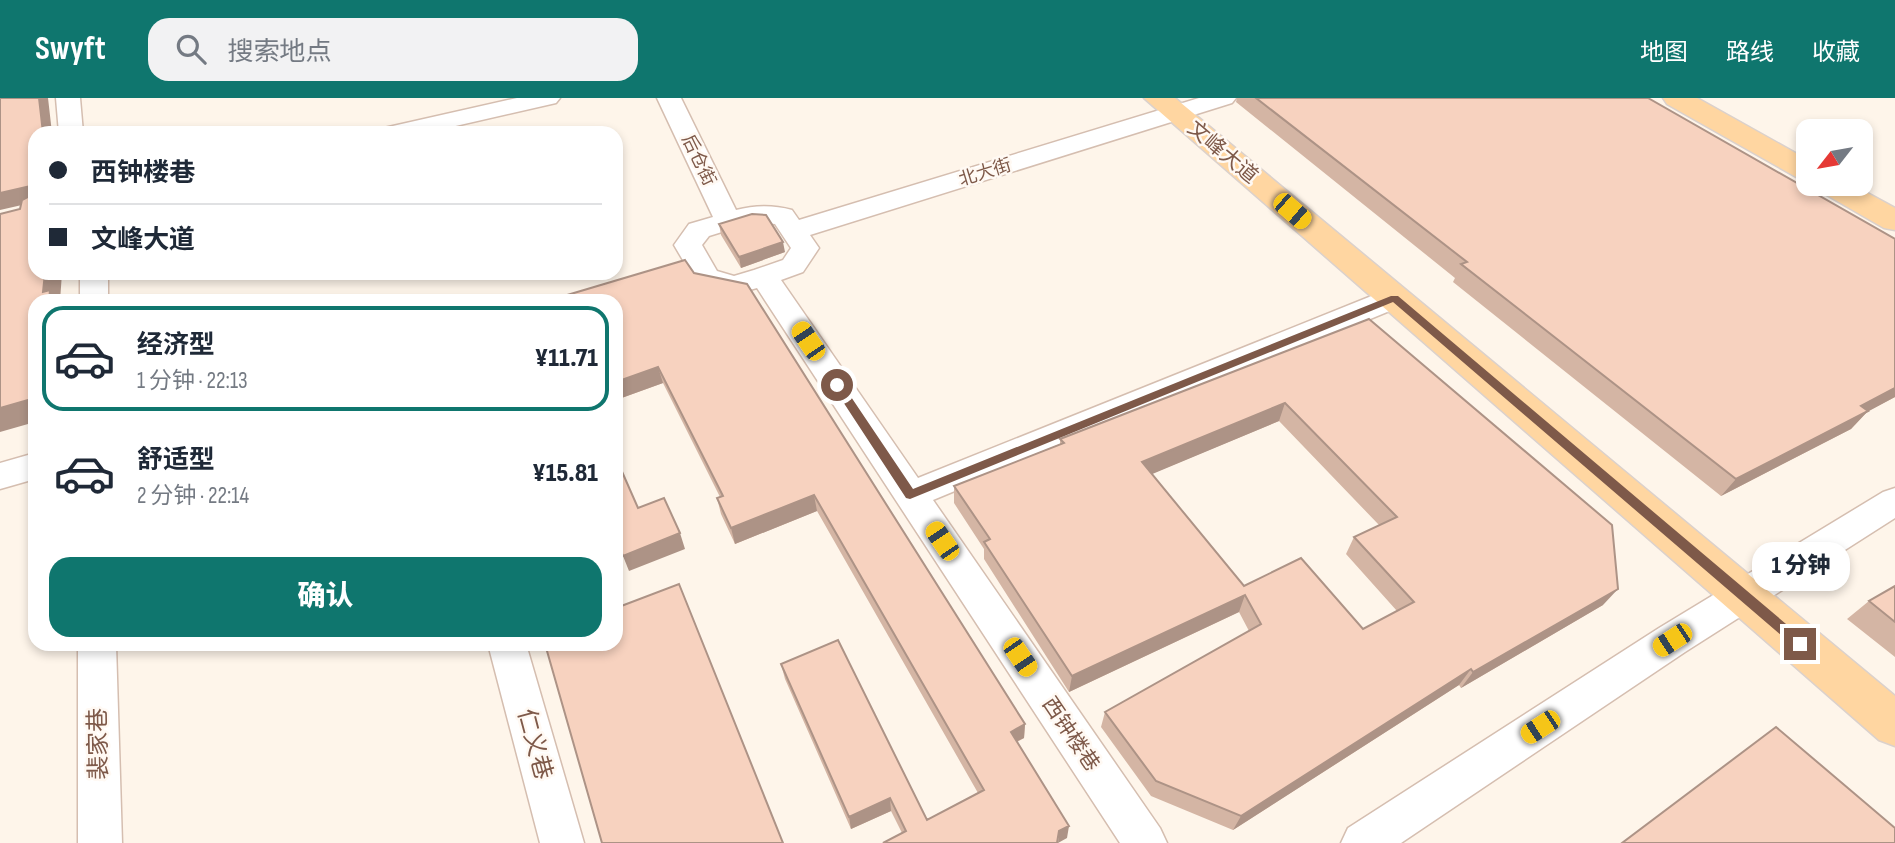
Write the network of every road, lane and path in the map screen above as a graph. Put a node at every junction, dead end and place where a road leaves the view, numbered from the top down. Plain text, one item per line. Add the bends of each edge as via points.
1 (68, 98) edge
2 (548, 98) edge
3 (669, 98) edge
4 (1224, 98) edge
5 (1677, 98) edge
6 (1167, 106) edge
7 (70, 126) edge
8 (424, 126) edge
9 (1796, 165) edge
10 (1850, 196) edge
11 (729, 221) junction
12 (1895, 221) edge
13 (793, 231) junction
14 (697, 261) junction
15 (667, 270) edge
16 (764, 276) junction
17 (1394, 298) junction
18 (28, 468) edge
19 (0, 476) edge
20 (910, 495) junction
21 (1895, 501) edge
22 (1743, 595) junction
23 (97, 651) edge
24 (509, 651) edge
25 (1895, 724) edge
26 (100, 843) edge
27 (562, 843) edge
28 (1145, 843) edge
29 (1363, 843) edge

1 - 7 street
2 - 8 street
3 - 11 street, 后仓街
4 - 6 street, 北大街
5 - 9 main road
6 - 13 street, 北大街
6 - 17 main road, 文峰大道
10 - 12 main road
11 - 13 street via 753,214 783,216
11 - 14 street via 699,230 688,245
13 - 16 street via 804,248 793,266
14 - 15 street
14 - 16 street via 707,278 735,285
16 - 20 street, 西钟楼巷
17 - 20 street
17 - 22 main road, 文峰大道
18 - 19 street
20 - 28 street, 西钟楼巷
21 - 22 street
22 - 25 main road, 文峰大道
22 - 29 street
23 - 26 street, 裴家巷
24 - 27 street, 仁义巷

